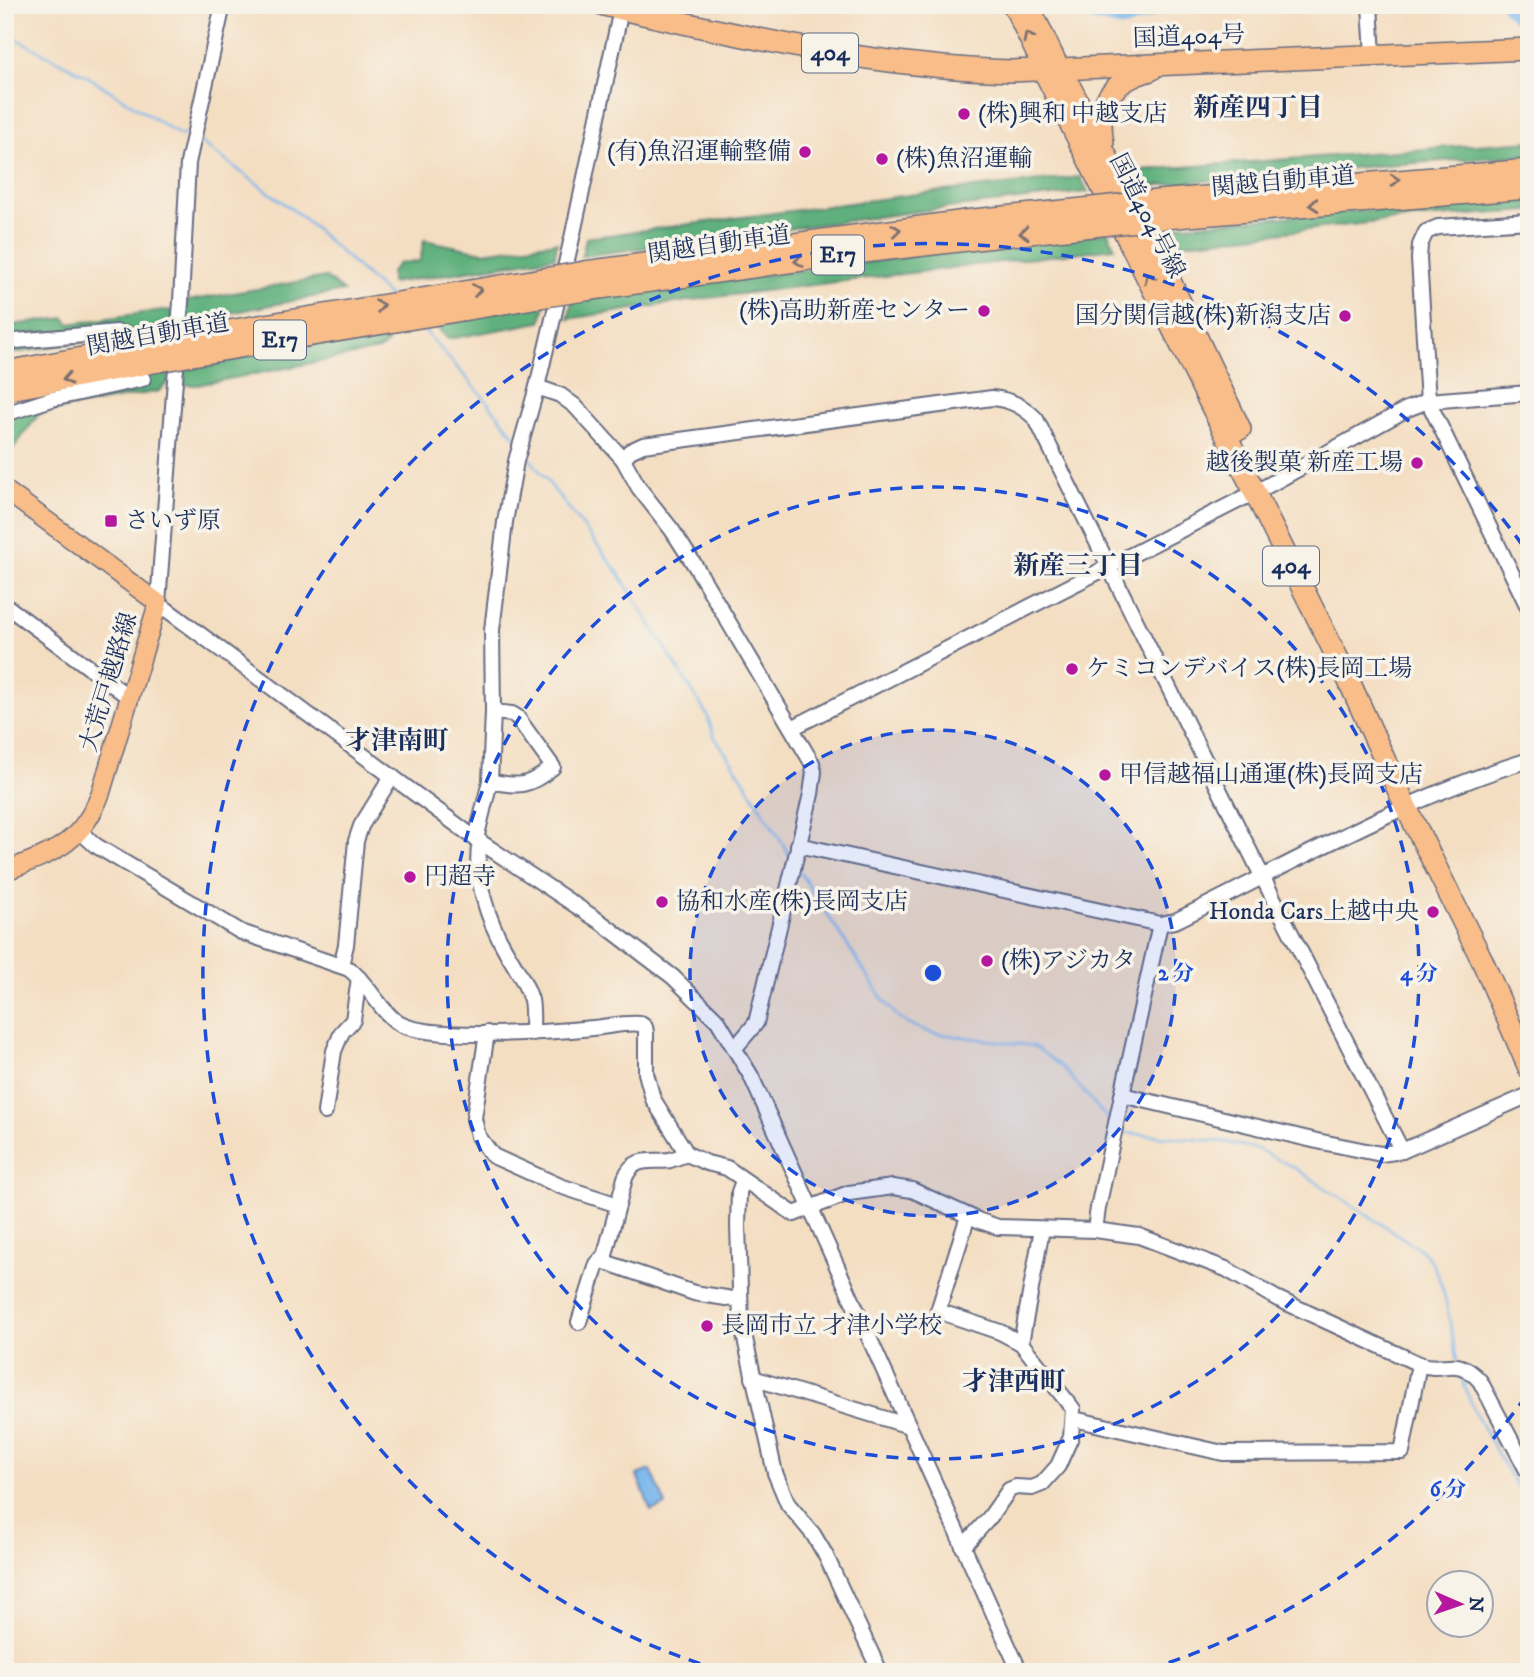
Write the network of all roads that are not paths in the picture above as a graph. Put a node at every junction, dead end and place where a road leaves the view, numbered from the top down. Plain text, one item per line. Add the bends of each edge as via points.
1 (223, 5) edge
2 (1012, 5) edge
3 (1030, 5) edge
4 (1370, 5) edge
5 (616, 7) edge
6 (1529, 49) edge
7 (1373, 56) junction
8 (1174, 64) junction
9 (1052, 68) junction
10 (1105, 156) junction
11 (1529, 170) edge
12 (1529, 188) edge
13 (1160, 210) junction
14 (1529, 222) edge
15 (117, 332) dead end
16 (5, 342) edge
17 (159, 353) junction
18 (5, 372) edge
19 (144, 379) dead end
20 (537, 387) junction
21 (5, 390) edge
22 (1529, 393) edge
23 (1428, 401) junction
24 (5, 414) edge
25 (623, 459) junction
26 (1260, 489) junction
27 (5, 490) edge
28 (1107, 566) junction
29 (1524, 590) edge
30 (158, 603) junction
31 (5, 605) edge
32 (1529, 609) edge
33 (130, 698) junction
34 (493, 712) junction
35 (792, 727) junction
36 (1529, 760) edge
37 (392, 776) junction
38 (490, 781) junction
39 (1412, 804) junction
40 (81, 832) junction
41 (478, 840) junction
42 (798, 845) junction
43 (5, 871) edge
44 (1262, 876) junction
45 (1160, 924) junction
46 (341, 965) junction
47 (359, 978) junction
48 (487, 1033) junction
49 (531, 1033) junction
50 (1529, 1037) edge
51 (735, 1048) junction
52 (1529, 1068) edge
53 (1122, 1095) junction
54 (1529, 1095) edge
55 (325, 1112) dead end
56 (1402, 1151) junction
57 (687, 1154) junction
58 (743, 1181) junction
59 (618, 1205) junction
60 (809, 1207) junction
61 (968, 1216) junction
62 (1042, 1229) junction
63 (1095, 1230) junction
64 (605, 1255) junction
65 (739, 1300) junction
66 (579, 1322) dead end
67 (1021, 1343) junction
68 (1419, 1364) junction
69 (753, 1378) junction
70 (1074, 1419) junction
71 (909, 1426) junction
72 (1529, 1474) edge
73 (963, 1547) junction
74 (880, 1672) edge
75 (1020, 1672) edge

1 - 30 street via 188,163
9 -> 2 main road
3 - 9 main road
4 - 7 street
5 - 9 highway, 404 via 849,57 963,70
5 - 20 street
6 - 7 highway, 国道404号 / 404
7 - 8 highway, 国道404号 / 404
8 - 9 highway, 国道404号 / 404
8 - 10 highway via 1128,78 1108,96 1100,128
9 - 10 highway, 国道404号線 / 404
26 -> 9 highway, 国道404号線 / 404
10 - 26 highway, 国道404号線 / 404 via 1153,245
13 -> 11 highway, 関越自動車道 / E17
12 -> 13 highway, 関越自動車道 / E17
13 - 17 highway, 関越自動車道 / E17, bridge via 854,253 585,281
14 - 23 street via 1438,227 1426,232 1419,259
15 - 16 street
17 - 18 highway, 関越自動車道 / E17
17 -> 21 highway, 関越自動車道 / E17
19 - 24 street
20 - 25 street via 575,406
20 - 34 street via 516,461 498,566 492,630
22 - 23 street
23 - 26 street
23 - 29 street
25 - 28 street via 643,445 992,398 1006,400 1036,419
25 - 35 street via 696,568
26 - 28 street
26 - 39 highway, 国道404号線 / 404
27 - 30 main road, 大荒戸越路線
28 - 35 street
28 - 44 street
29 - 32 street
30 - 33 main road, 大荒戸越路線
30 - 37 street
31 - 33 street
33 - 40 main road, 大荒戸越路線 via 94,812
34 - 38 street
34 - 38 street via 517,717 553,767 524,785
35 - 42 street via 814,772
36 - 39 street
37 - 41 street
37 - 46 street via 356,841
38 - 41 street
39 - 44 street
39 - 50 highway, 国道404号線 / 404 via 1483,935
39 - 52 highway, 国道404号線 / 404
40 - 43 main road, 大荒戸越路線 via 48,853
40 - 46 street via 95,845 241,932
41 - 49 street via 486,904 495,931 528,992
41 - 51 street via 673,977 718,1021
42 - 45 street
42 - 51 street via 757,1023
44 - 45 street via 1175,921
44 - 56 street
45 - 53 street
46 - 47 street
47 - 48 street via 389,1015 405,1026
47 - 55 street via 353,1020 334,1051
48 - 49 street
48 - 59 street via 474,1118 485,1148 528,1174
49 - 57 street via 635,1023 645,1027 646,1073 653,1099
51 - 60 street
53 - 56 street via 1329,1144 1381,1154
53 - 63 street
54 - 56 street
57 - 58 street via 727,1168
57 - 59 street via 635,1164 627,1171
58 - 60 street via 794,1214
58 - 65 street via 738,1214
59 - 64 street
60 - 61 street via 849,1193 893,1187 912,1190
60 - 71 street
61 - 62 street via 999,1227
61 - 67 street via 937,1311
62 - 63 street
62 - 67 street
63 - 68 street via 1139,1236 1226,1269 1276,1298
64 - 65 street via 605,1262 671,1286
64 - 66 street via 597,1264
65 - 69 street
67 - 70 street via 1066,1398
68 - 70 street via 1402,1452 1223,1453
68 - 72 street via 1453,1364 1472,1372
69 - 71 street
69 - 74 street via 781,1492 825,1554
70 - 73 street via 1058,1466 1042,1484 1009,1490
71 - 73 street
73 - 75 street

